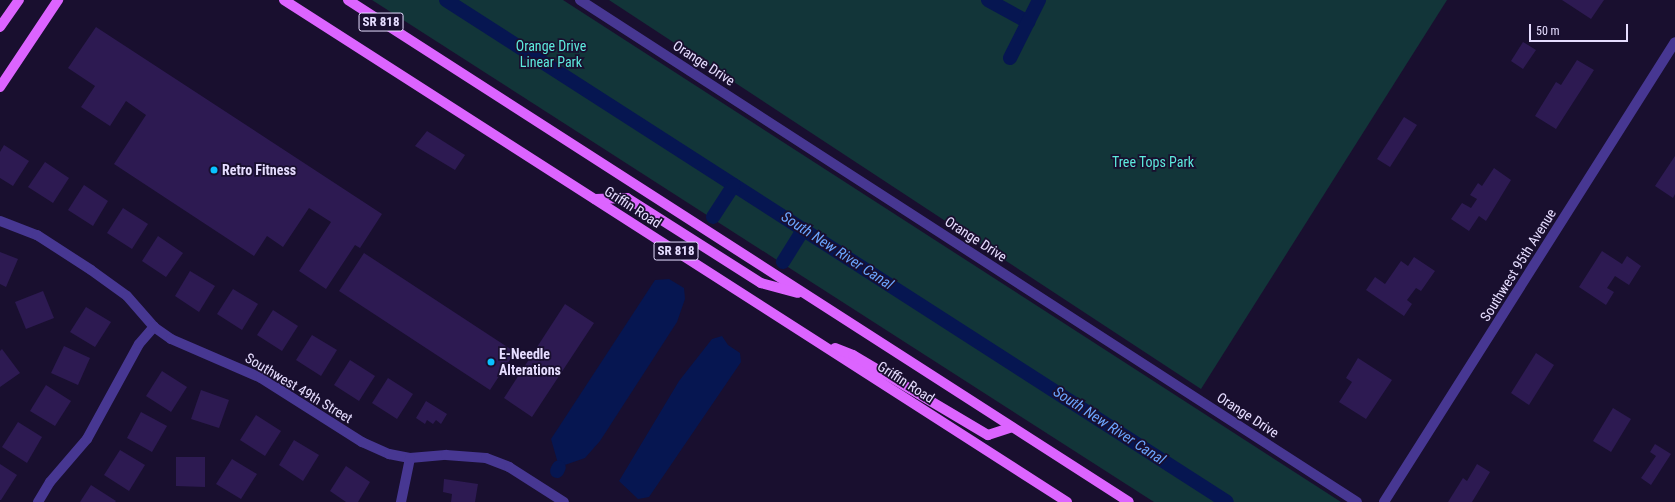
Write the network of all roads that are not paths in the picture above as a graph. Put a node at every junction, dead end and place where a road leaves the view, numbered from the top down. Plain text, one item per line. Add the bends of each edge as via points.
1 (19, 0) edge
2 (58, 0) edge
3 (284, 0) edge
4 (348, 0) edge
5 (580, 0) edge
6 (0, 27) edge
7 (1675, 42) edge
8 (0, 87) edge
9 (595, 199) junction
10 (0, 222) edge
11 (807, 296) junction
12 (154, 327) junction
13 (821, 344) junction
14 (1012, 427) junction
15 (410, 458) junction
16 (38, 502) edge
17 (401, 502) edge
18 (564, 502) edge
19 (1067, 502) edge
20 (1129, 502) edge
21 (1357, 502) edge
22 (1384, 502) edge

1 - 6 main road
2 - 8 main road
3 - 9 main road, Griffin Road / SR 818
4 - 11 main road, Griffin Road / SR 818
5 - 21 street, Orange Drive
7 - 22 street, Southwest 95th Avenue
9 - 11 main road via 627,198 761,283
9 - 13 main road, Griffin Road / SR 818
10 - 12 street, Southwest 49th Street via 37,235 91,270 127,296
11 - 14 main road, Griffin Road / SR 818
12 - 15 street, Southwest 49th Street via 178,343 261,378 362,442 389,454
12 - 16 street via 139,344 91,434
13 - 14 main road via 853,355 988,435
13 - 19 main road, Griffin Road / SR 818
14 - 20 main road, Griffin Road / SR 818
15 - 17 street
15 - 18 street, Southwest 49th Street via 446,454 486,458 509,467

